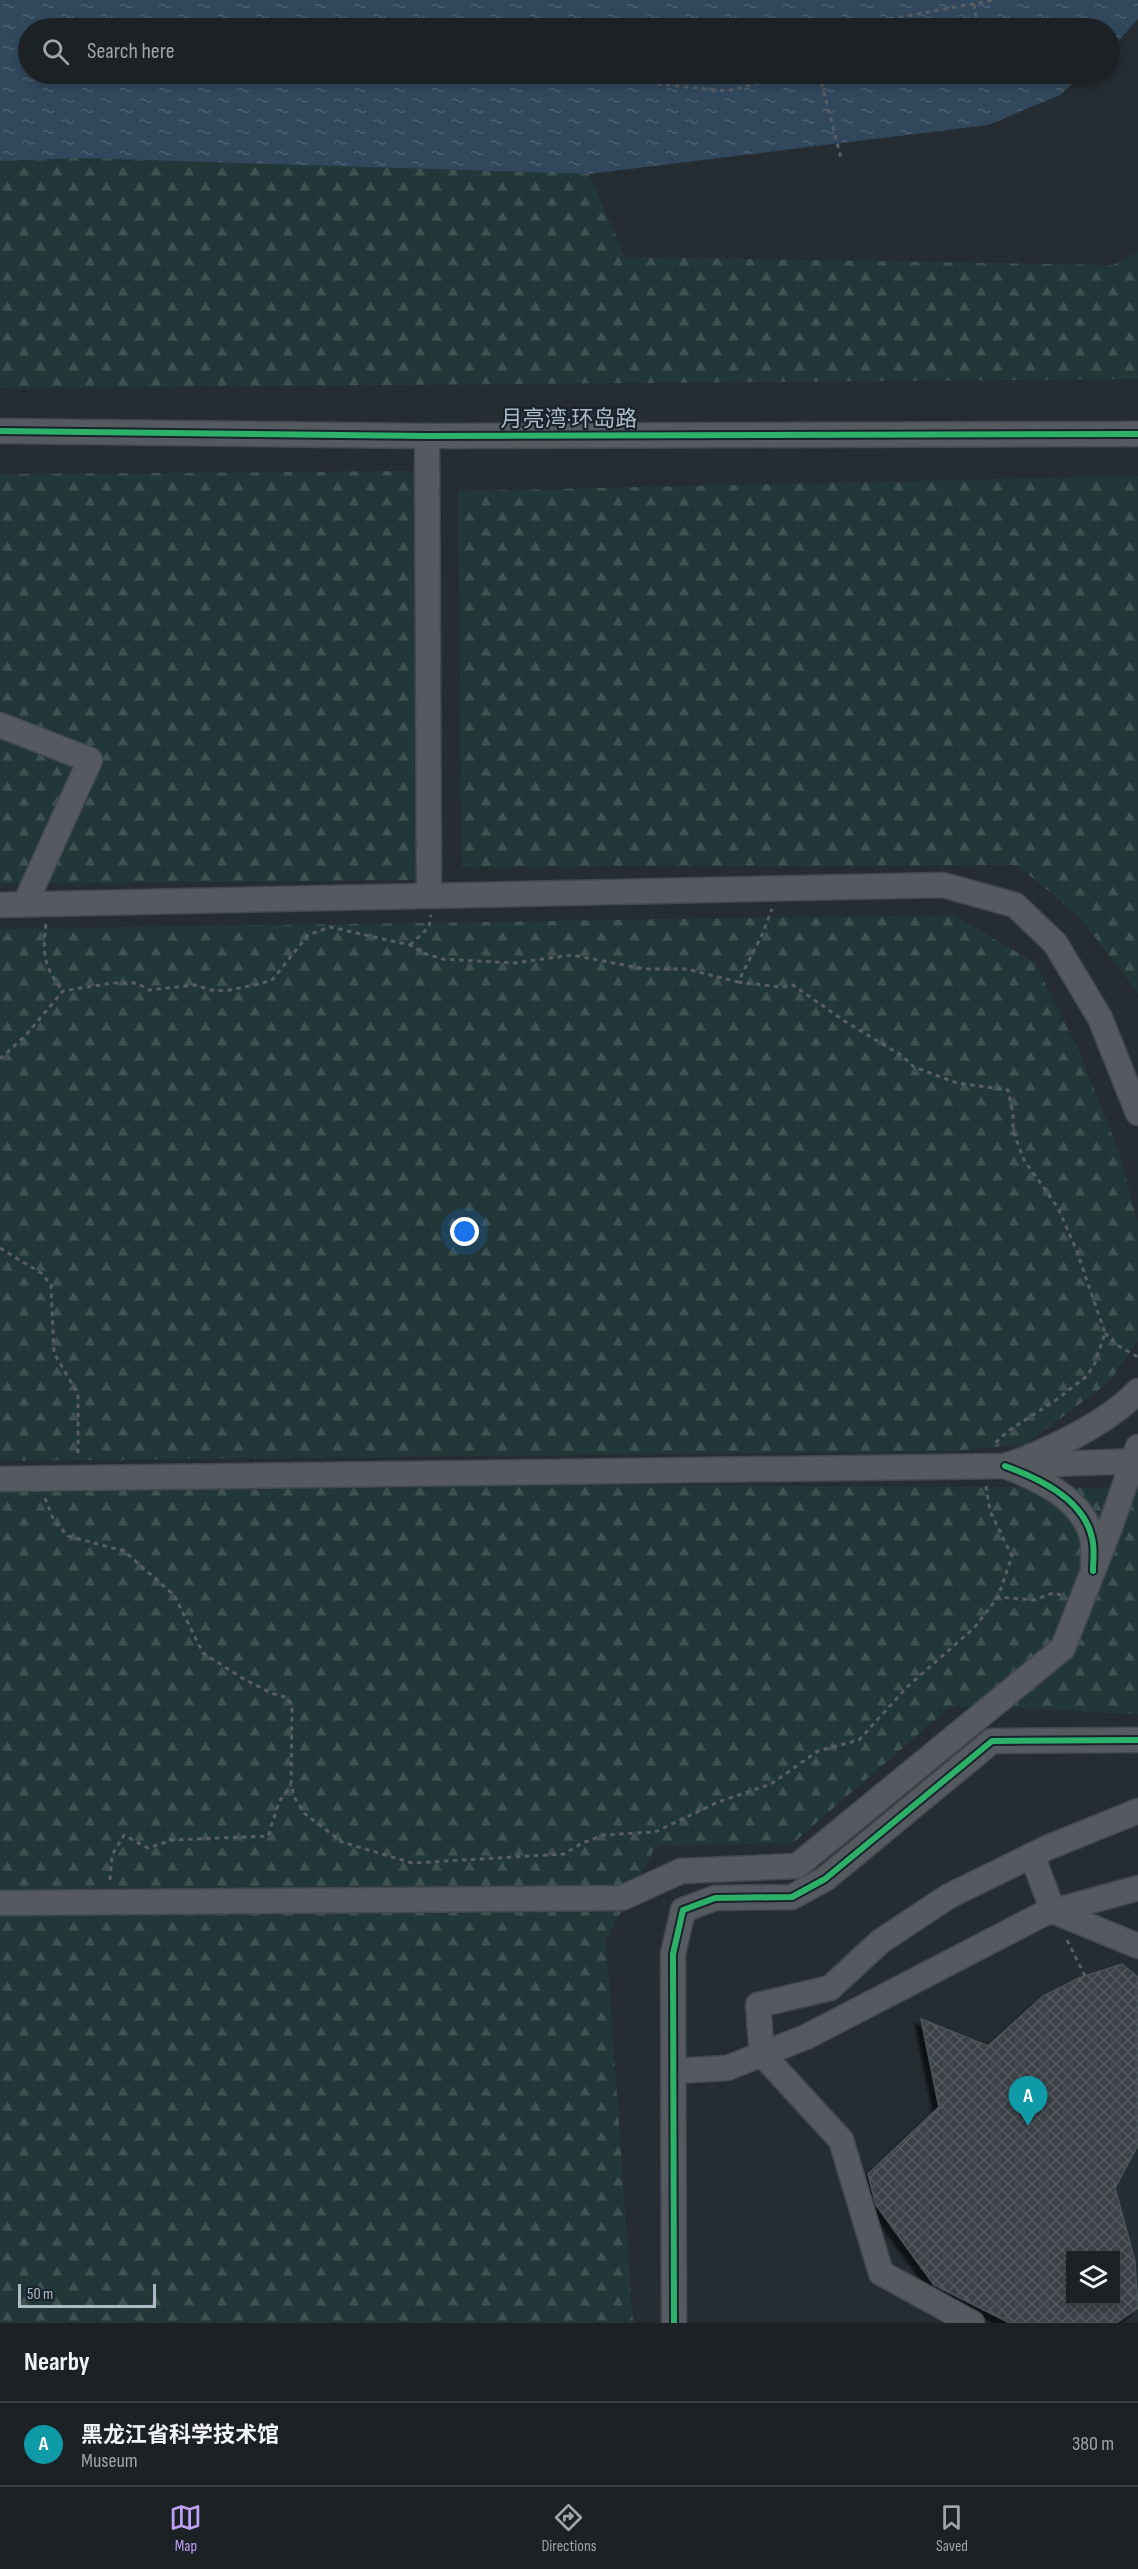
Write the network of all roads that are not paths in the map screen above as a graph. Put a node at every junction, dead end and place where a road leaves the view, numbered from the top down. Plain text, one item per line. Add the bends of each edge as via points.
1 (0, 431) edge
2 (1138, 434) edge
3 (427, 436) junction
4 (0, 725) edge
5 (429, 896) junction
6 (0, 904) edge
7 (36, 904) junction
8 (1138, 1113) edge
9 (1138, 1391) edge
10 (1136, 1456) edge
11 (994, 1466) junction
12 (0, 1479) edge
13 (1093, 1571) junction
14 (1138, 1740) edge
15 (1138, 1811) edge
16 (1032, 1855) junction
17 (1138, 1888) edge
18 (0, 1903) edge
19 (1053, 1911) junction
20 (1138, 1946) edge
21 (762, 2054) junction
22 (674, 2071) junction
23 (674, 2323) edge
24 (972, 2323) edge

1 - 3 street, 月亮湾·环岛路
2 - 3 street, 月亮湾·环岛路
3 - 5 street
4 - 7 street via 90,760
5 - 7 street
5 - 8 street via 943,885 1015,905 1055,943 1095,1009
6 - 7 street
9 - 11 street via 1042,1454
10 - 11 street
10 - 13 street
11 - 12 street
11 - 13 street via 1039,1479 1083,1516 1092,1538
13 - 18 street via 1063,1648 797,1866 681,1871 621,1898
14 - 22 street via 992,1742 825,1879 792,1897 716,1898 683,1910 673,1954
15 - 16 street
16 - 19 street
16 - 21 street via 949,1896 881,1941 830,1988 758,2005
17 - 19 street
19 - 20 street
19 - 21 street via 806,2037
21 - 22 street via 727,2068
21 - 24 street via 841,2140 881,2273
22 - 23 street

